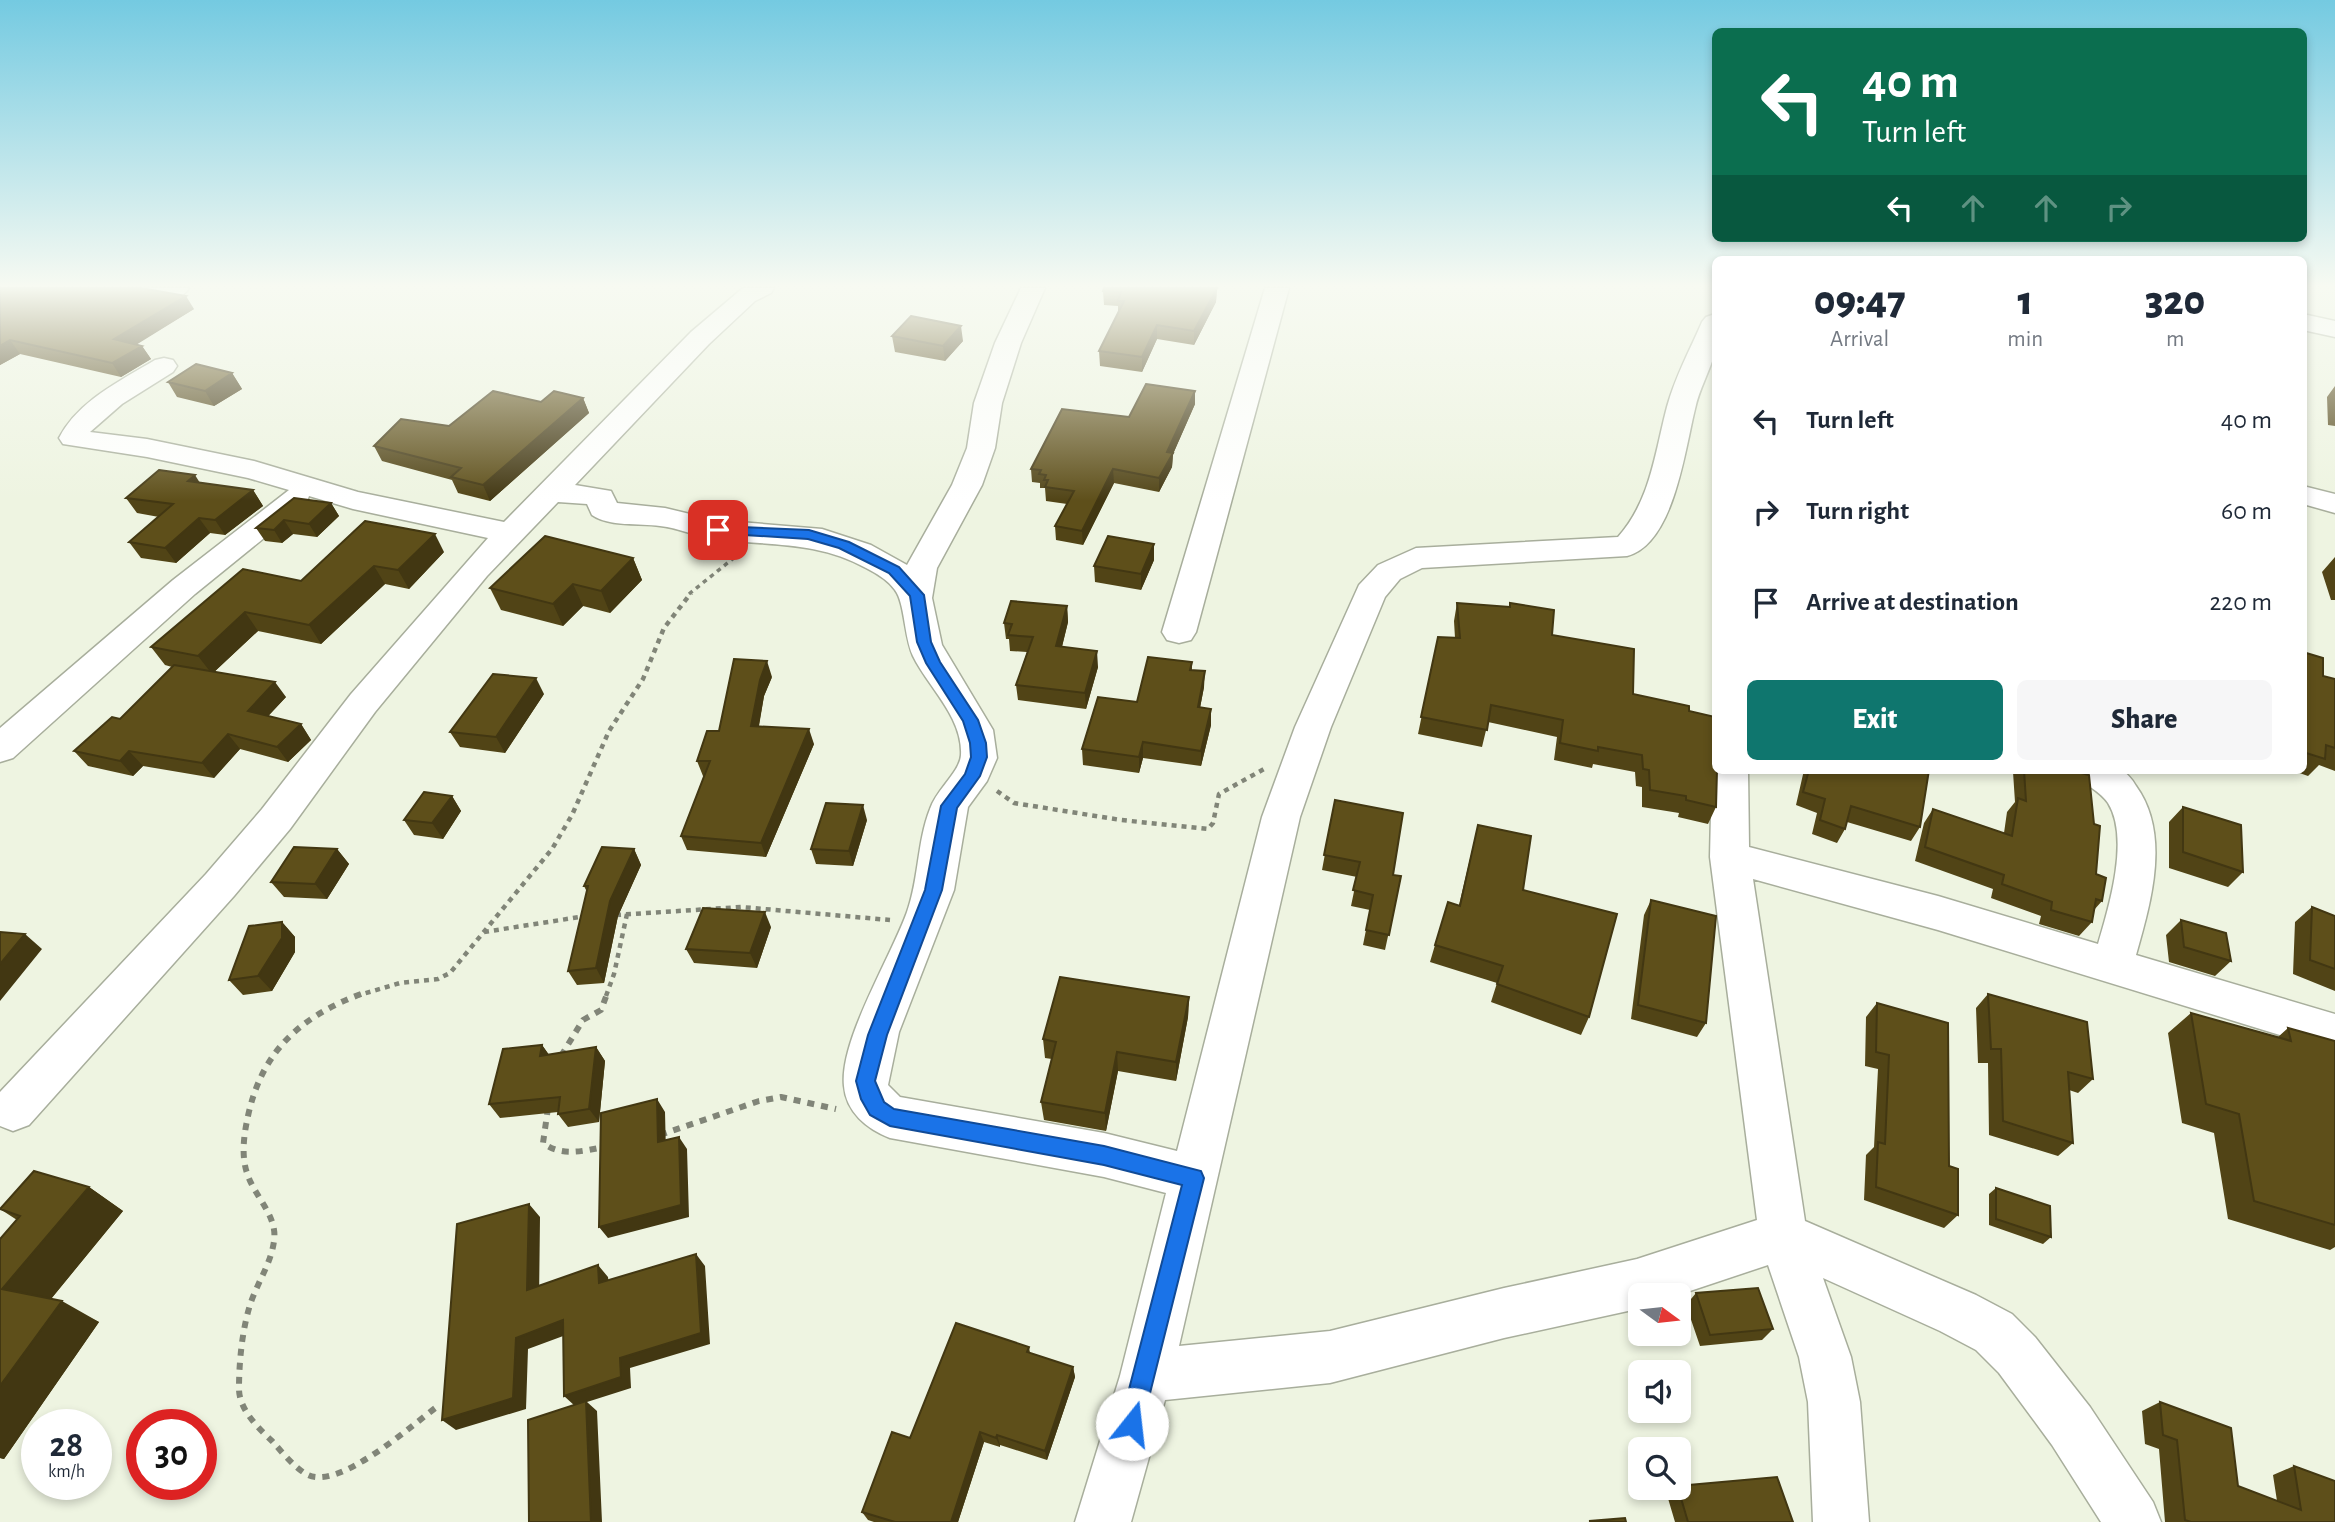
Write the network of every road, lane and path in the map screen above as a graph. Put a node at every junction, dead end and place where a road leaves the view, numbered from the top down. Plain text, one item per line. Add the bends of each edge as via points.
1 (680, 359) edge
2 (1003, 359) edge
3 (1257, 359) edge
4 (1699, 359) edge
5 (164, 366) dead end
6 (309, 487) junction
7 (551, 492) junction
8 (2307, 496) edge
9 (2335, 504) edge
10 (760, 532) junction
11 (511, 533) junction
12 (917, 595) junction
13 (1178, 632) dead end
14 (1313, 727) junction
15 (0, 749) edge
16 (979, 757) junction
17 (1730, 774) edge
18 (2098, 774) edge
19 (1730, 857) junction
20 (627, 914) junction
21 (603, 915) edge
22 (592, 916) edge
23 (922, 923) junction
24 (484, 933) junction
25 (2112, 966) junction
26 (2335, 1033) edge
27 (559, 1061) edge
28 (551, 1095) edge
29 (13, 1110) dead end
30 (838, 1110) dead end
31 (658, 1135) edge
32 (607, 1146) edge
33 (1194, 1178) junction
34 (1783, 1236) junction
35 (1146, 1376) junction
36 (439, 1406) dead end
37 (1103, 1522) edge
38 (1840, 1522) edge
39 (2133, 1522) edge

1 - 7 street
2 - 12 street via 988,402 981,448 967,485 921,568
3 - 13 street
4 - 14 street via 1687,387 1660,493 1641,533 1628,546 1416,558 1389,572 1370,593
5 - 6 street via 94,413 75,430 73,438 254,470
6 - 11 street
6 - 15 street via 184,587
7 - 10 street via 600,496 603,508 615,512 665,517 718,530
7 - 11 street
8 - 9 street
10 - 12 street via 809,535 844,545 894,570
10 - 24 path via 686,597 664,628 643,679 609,731 552,849
11 - 29 street via 363,703 220,885
12 - 16 street via 924,642 970,720
14 - 16 path via 1262,771 1219,794 1208,829 1014,803 990,783
14 - 33 street via 1282,817
16 - 23 street via 972,776 949,806 934,890
17 - 19 street
18 - 25 street via 2122,792 2136,833 2133,897
19 - 25 street
19 - 34 street
20 - 21 path
20 - 23 path via 741,907
20 - 27 path via 601,1010 583,1020
22 - 24 path
23 - 33 street via 877,1035 866,1081 877,1109 890,1117 1104,1155
24 - 36 path via 443,978 365,990 318,1015 278,1046 259,1076 243,1142 245,1171 276,1232 272,1255 250,1308 239,1392 243,1408 307,1475 317,1478 352,1469
25 - 26 street
28 - 32 path via 543,1143 576,1154
30 - 31 path via 781,1097
33 - 35 street
34 - 35 street via 1637,1284 1330,1357
34 - 38 street via 1825,1357 1834,1402
34 - 39 street via 1994,1332 2071,1426
35 - 37 street

